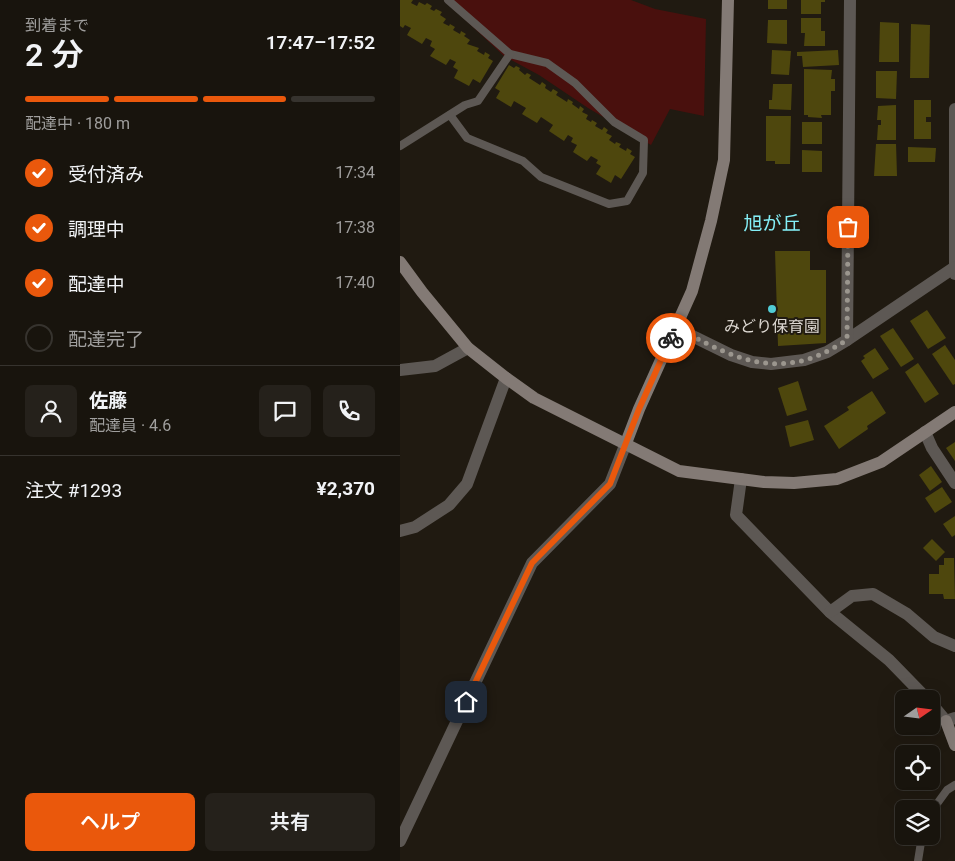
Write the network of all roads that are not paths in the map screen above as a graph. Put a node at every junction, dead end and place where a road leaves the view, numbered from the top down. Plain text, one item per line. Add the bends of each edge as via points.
1 (448, 0) edge
2 (728, 0) edge
3 (850, 0) edge
4 (510, 54) junction
5 (955, 108) edge
6 (450, 115) junction
7 (400, 136) edge
8 (402, 144) edge
9 (400, 262) edge
10 (955, 270) edge
11 (676, 328) junction
12 (847, 340) junction
13 (468, 348) junction
14 (400, 370) edge
15 (506, 378) junction
16 (955, 412) edge
17 (925, 432) junction
18 (626, 443) junction
19 (741, 479) junction
20 (955, 483) edge
21 (400, 531) edge
22 (830, 612) junction
23 (955, 646) edge
24 (918, 690) edge
25 (940, 710) edge
26 (951, 719) edge
27 (955, 745) edge
28 (955, 785) edge
29 (940, 800) edge
30 (400, 841) edge
31 (921, 845) edge
32 (918, 861) edge

1 - 4 lane
2 - 11 street via 724,160 694,282
3 - 12 street
4 - 6 lane via 478,101
4 - 6 lane via 547,63 575,83 614,122 644,140 643,173 628,201 609,204 541,177 522,161 468,138
5 - 10 street
6 - 8 lane
7 - 8 lane
9 - 13 street
10 - 12 street
11 - 12 street via 731,355 771,364 804,360
11 - 18 street
13 - 14 street via 435,366
13 - 15 street
15 - 18 street via 534,398
15 - 21 street via 467,484 449,505 414,527
16 - 17 street
17 - 19 street via 881,462 837,479 794,483
17 - 20 street
18 - 19 street via 679,471
18 - 30 street via 610,484 532,563
19 - 22 street via 736,515
22 - 23 street via 852,596 872,594 907,614 934,637
22 - 24 street via 889,660
25 - 26 street
26 - 27 street
28 - 29 lane
31 - 32 lane

